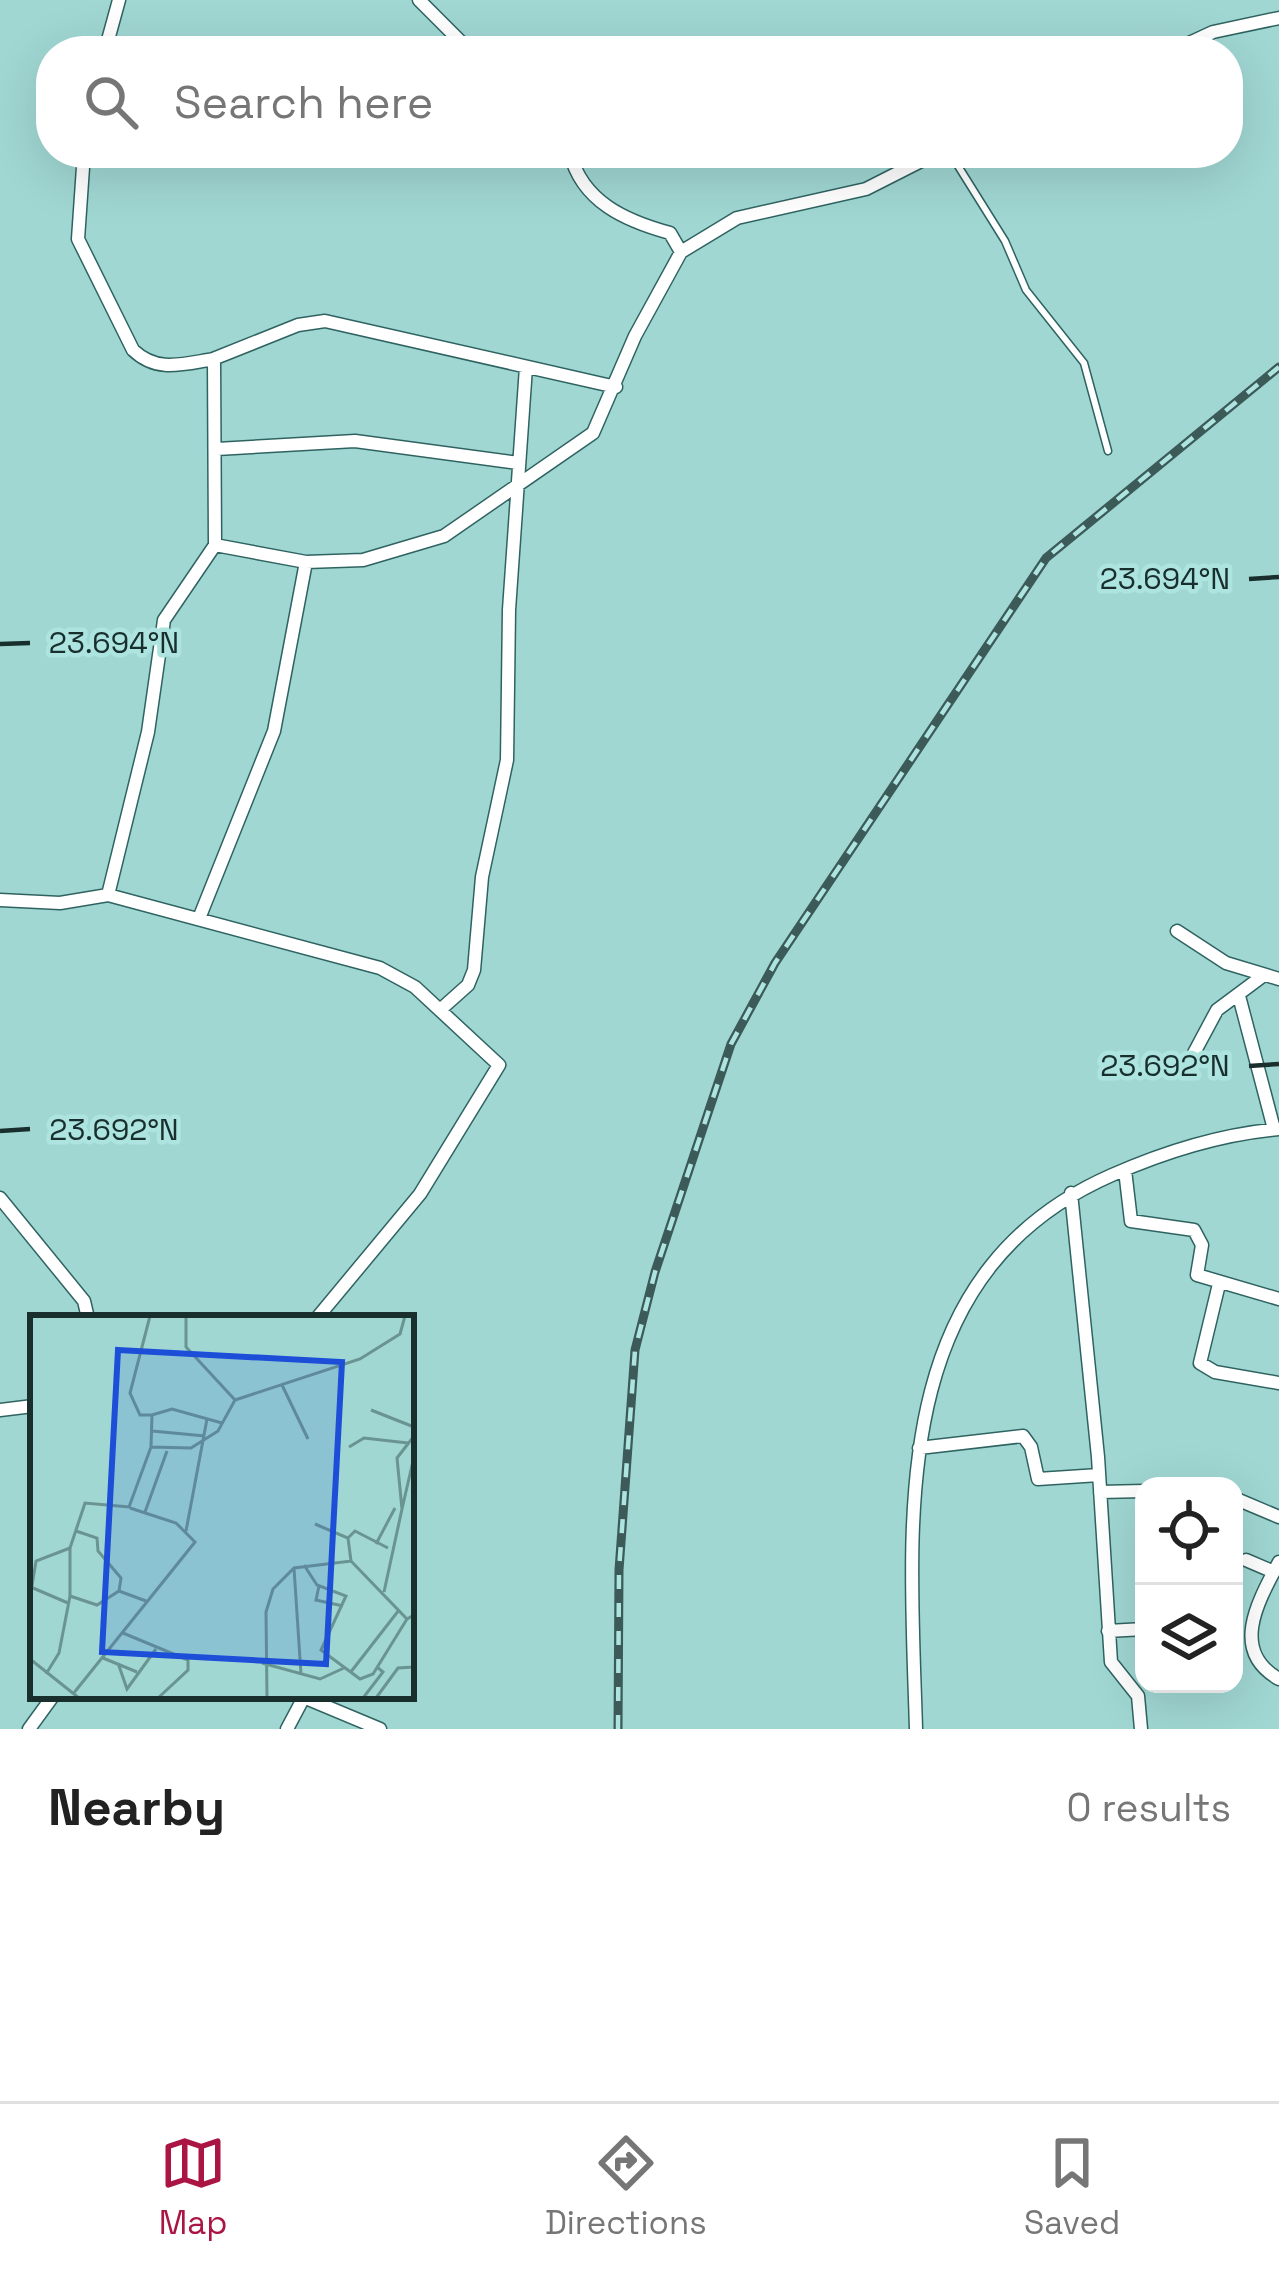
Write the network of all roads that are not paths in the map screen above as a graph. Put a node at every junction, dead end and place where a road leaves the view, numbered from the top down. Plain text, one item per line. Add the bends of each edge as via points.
1 (119, 0) edge
2 (419, 0) edge
3 (1279, 18) edge
4 (109, 36) edge
5 (455, 36) edge
6 (1204, 36) edge
7 (83, 168) edge
8 (577, 168) edge
9 (907, 168) edge
10 (960, 168) edge
11 (681, 252) junction
12 (213, 359) junction
13 (526, 367) junction
14 (616, 387) junction
15 (217, 449) junction
16 (1108, 451) dead end
17 (518, 464) junction
18 (517, 488) junction
19 (215, 544) junction
20 (306, 562) junction
21 (108, 895) junction
22 (0, 901) edge
23 (200, 916) junction
24 (1177, 931) dead end
25 (1264, 975) junction
26 (1279, 980) edge
27 (1239, 996) junction
28 (440, 1010) junction
29 (1194, 1053) dead end
30 (1277, 1129) edge
31 (1125, 1170) junction
32 (1071, 1193) junction
33 (0, 1198) edge
34 (1219, 1284) junction
35 (1279, 1299) edge
36 (87, 1315) edge
37 (319, 1315) edge
38 (1279, 1383) edge
39 (30, 1406) edge
40 (0, 1410) edge
41 (919, 1448) junction
42 (1099, 1475) junction
43 (1135, 1491) edge
44 (1100, 1492) junction
45 (1243, 1502) edge
46 (1279, 1516) edge
47 (1246, 1560) dead end
48 (1276, 1567) edge
49 (1135, 1629) edge
50 (1108, 1630) junction
51 (1243, 1633) edge
52 (1249, 1633) junction
53 (1279, 1679) edge
54 (51, 1699) edge
55 (302, 1699) edge
56 (308, 1699) edge
57 (29, 1729) edge
58 (286, 1729) edge
59 (380, 1729) edge
60 (916, 1729) edge
61 (1141, 1729) edge

1 - 4 street
2 - 5 street
3 - 6 street
7 - 12 street via 78,239 133,350 163,367
8 - 11 street via 619,217 670,233
9 - 11 street via 866,189 737,218
10 - 16 lane via 1026,290 1084,363
11 - 14 street
12 - 13 street via 325,321
12 - 15 street
13 - 14 street
13 - 17 street
14 - 18 street via 592,433
15 - 17 street via 355,441
15 - 19 street
17 - 18 street
18 - 20 street via 421,547
18 - 28 street via 507,760 482,877 474,970
19 - 20 street
19 - 21 street via 164,620 148,732
20 - 23 street via 274,731
21 - 22 street
21 - 23 street
23 - 28 street via 380,968
24 - 25 street via 1226,963
25 - 26 street
25 - 27 street
27 - 29 street via 1210,1019
27 - 30 street
28 - 37 street via 494,1056 497,1073 420,1194
30 - 31 street
31 - 32 street
31 - 34 street via 1131,1221 1194,1230 1202,1245 1197,1275
32 - 41 street via 1022,1229 955,1316
32 - 42 street
33 - 36 street
34 - 35 street
34 - 38 street via 1200,1363
39 - 40 street
41 - 42 street via 1023,1436 1038,1479
41 - 60 street via 911,1516
42 - 44 street
43 - 44 street
44 - 50 street
45 - 46 street
47 - 48 street
48 - 52 street
49 - 50 street
50 - 61 street via 1111,1662 1138,1696
51 - 52 street
52 - 53 street via 1255,1661
54 - 57 street
55 - 58 street
56 - 59 street

